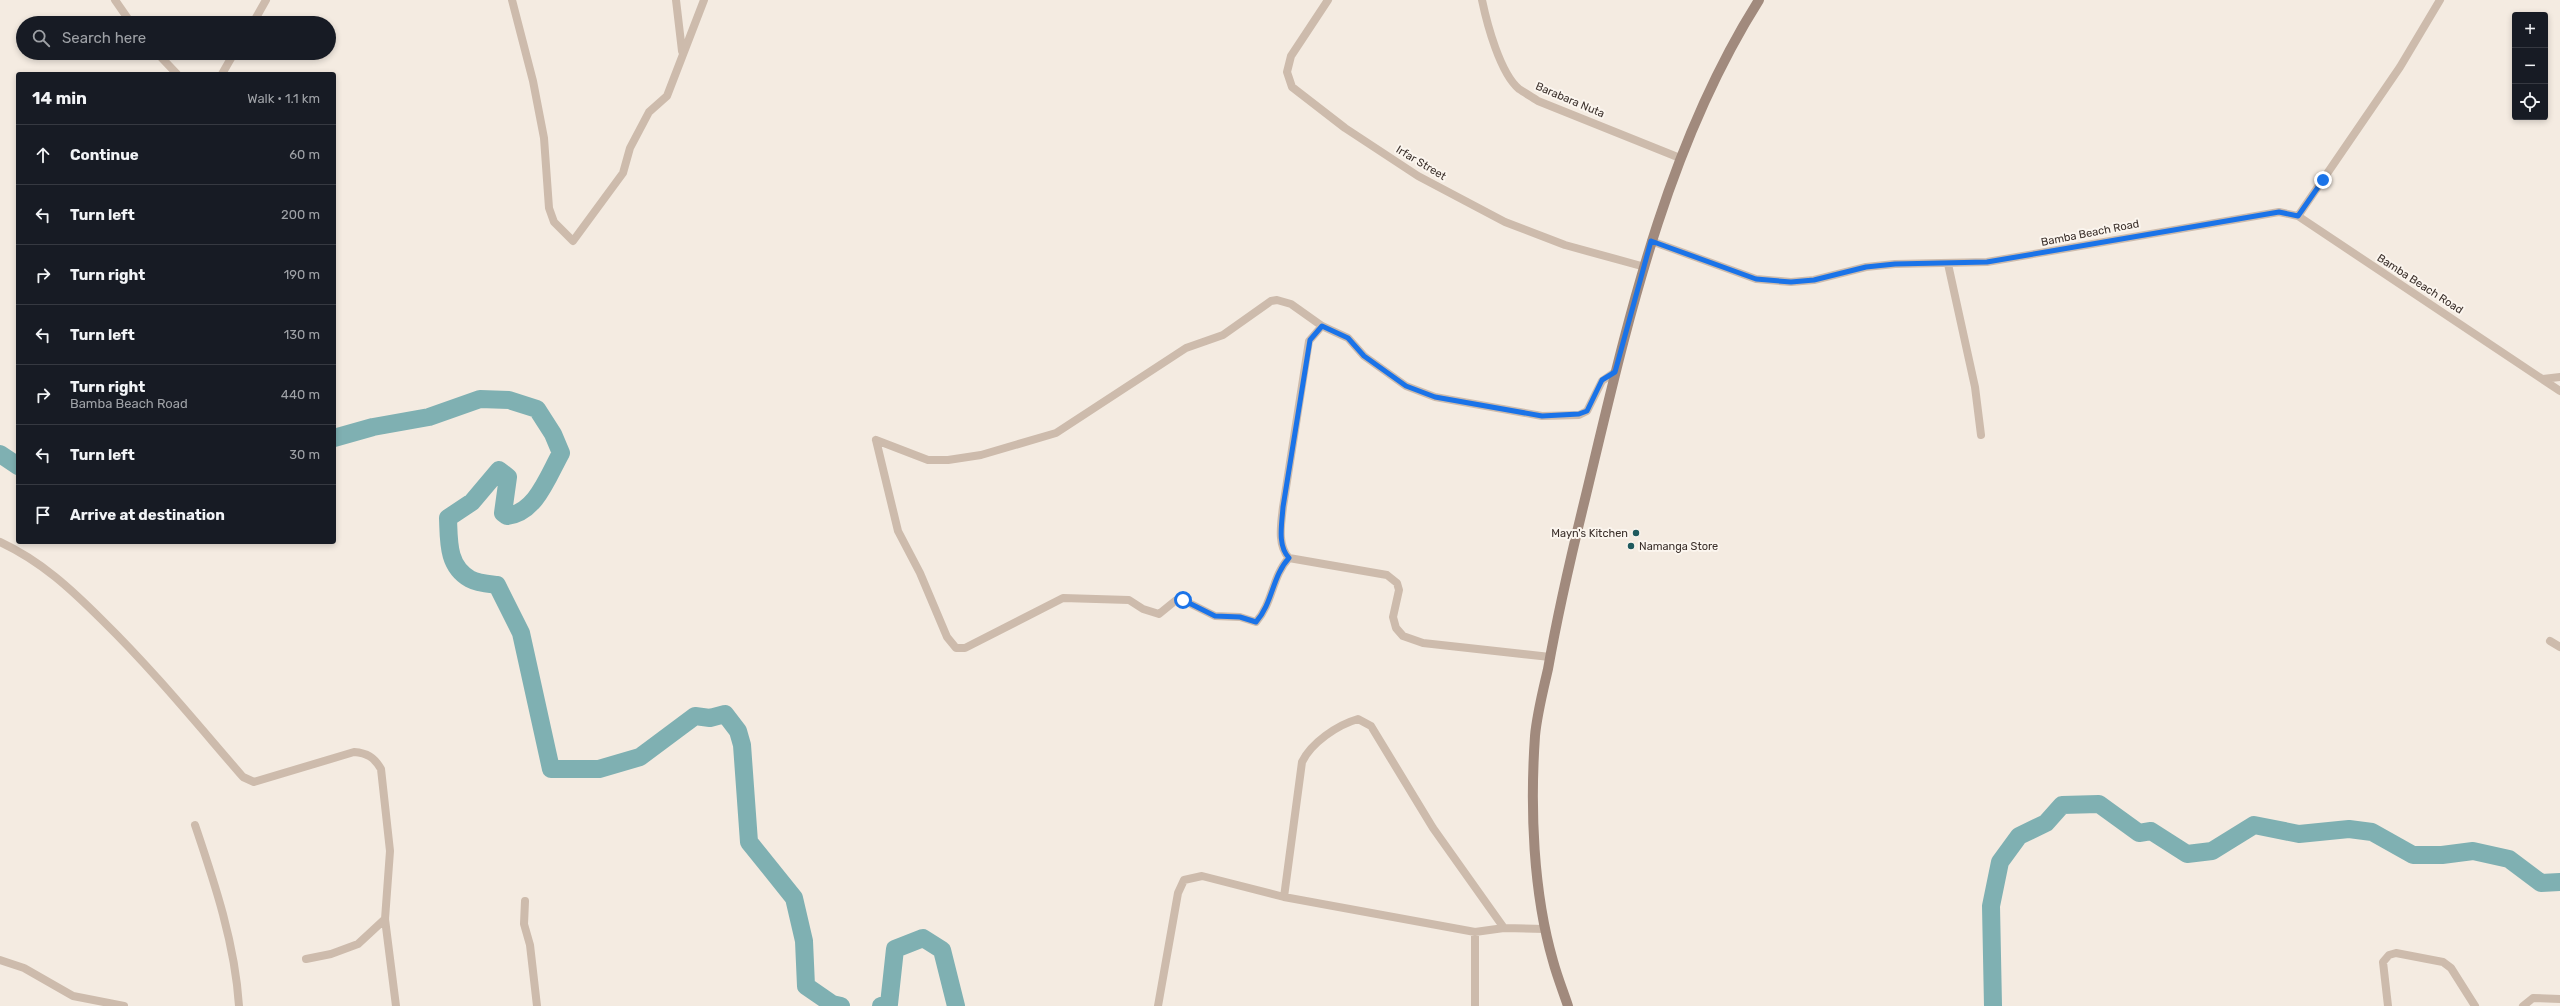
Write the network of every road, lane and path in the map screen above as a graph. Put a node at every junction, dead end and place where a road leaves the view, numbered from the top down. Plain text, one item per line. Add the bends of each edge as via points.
1 (115, 0) edge
2 (266, 0) edge
3 (512, 0) edge
4 (676, 0) edge
5 (704, 0) edge
6 (1328, 0) edge
7 (1482, 0) edge
8 (1759, 0) edge
9 (2440, 0) edge
10 (126, 16) edge
11 (257, 16) edge
12 (682, 52) junction
13 (164, 60) edge
14 (230, 60) edge
15 (175, 72) edge
16 (223, 72) edge
17 (1680, 158) junction
18 (2298, 216) junction
19 (1651, 241) junction
20 (1948, 264) junction
21 (1645, 267) junction
22 (1322, 326) junction
23 (1615, 372) junction
24 (2560, 377) edge
25 (2542, 379) junction
26 (2560, 391) edge
27 (1981, 435) dead end
28 (0, 542) edge
29 (1289, 558) junction
30 (2550, 641) dead end
31 (2560, 647) edge
32 (1550, 657) junction
33 (195, 825) dead end
34 (1284, 897) junction
35 (525, 901) dead end
36 (385, 918) junction
37 (1504, 928) junction
38 (1545, 929) junction
39 (1475, 932) junction
40 (306, 959) dead end
41 (0, 960) edge
42 (2560, 999) edge
43 (124, 1006) edge
44 (239, 1006) edge
45 (396, 1006) edge
46 (537, 1006) edge
47 (1158, 1006) edge
48 (1475, 1006) edge
49 (1568, 1006) edge
50 (2388, 1006) edge
51 (2475, 1006) edge
52 (2523, 1006) edge

1 - 10 street
2 - 11 street
3 - 12 street via 544,138 549,208 554,222 573,241 623,173 630,148 649,112 667,96
4 - 12 street
5 - 12 street
6 - 21 street, Irfar Street via 1291,56 1286,72 1292,87 1345,128 1418,176 1505,222 1565,245
7 - 17 street, Barabara Nuta via 1497,50 1508,75 1518,88 1538,101
8 - 17 main road via 1723,65
9 - 18 street via 2400,67
13 - 15 street
14 - 16 street
17 - 19 main road
18 - 20 street, Bamba Beach Road via 2279,212 2142,234 2017,258
18 - 25 street, Bamba Beach Road
19 - 20 street, Bamba Beach Road via 1750,277 1779,281 1814,280 1866,267 1895,264
19 - 21 main road
20 - 27 street via 1975,387
21 - 23 main road
22 - 23 street via 1348,338 1364,356 1406,386 1435,397 1542,416 1579,414 1587,411 1602,380
22 - 29 street via 1310,340 1283,507 1283,551
22 - 29 street via 1291,304 1271,301 1223,336 1186,348 1056,433 981,455 928,460 876,440 898,531 920,573 946,637 956,648 965,648 1063,598 1129,600 1143,609 1159,614 1183,600 1215,616 1240,617 1256,622 1264,613 1280,568
23 - 32 main road
24 - 25 street
25 - 26 street, Bamba Beach Road
28 - 36 street via 44,566 82,600 141,658 243,777 254,782 354,752 365,753 376,760 380,769 390,851
29 - 32 street via 1387,575 1397,583 1399,590 1393,617 1402,636 1423,643
30 - 31 street
32 - 38 main road via 1536,734 1533,804
33 - 44 street via 230,941
34 - 37 street via 1302,762 1313,745 1350,721 1358,719 1371,726 1433,828
34 - 39 street
34 - 47 street via 1202,876 1184,880 1178,893
35 - 46 street via 524,924 530,945
36 - 40 street via 358,944 331,954
36 - 45 street
37 - 38 street
37 - 39 street
38 - 49 main road
39 - 48 street
41 - 43 street via 24,968 73,996
42 - 52 street via 2533,998
50 - 51 street via 2383,962 2396,953 2443,962 2451,968

